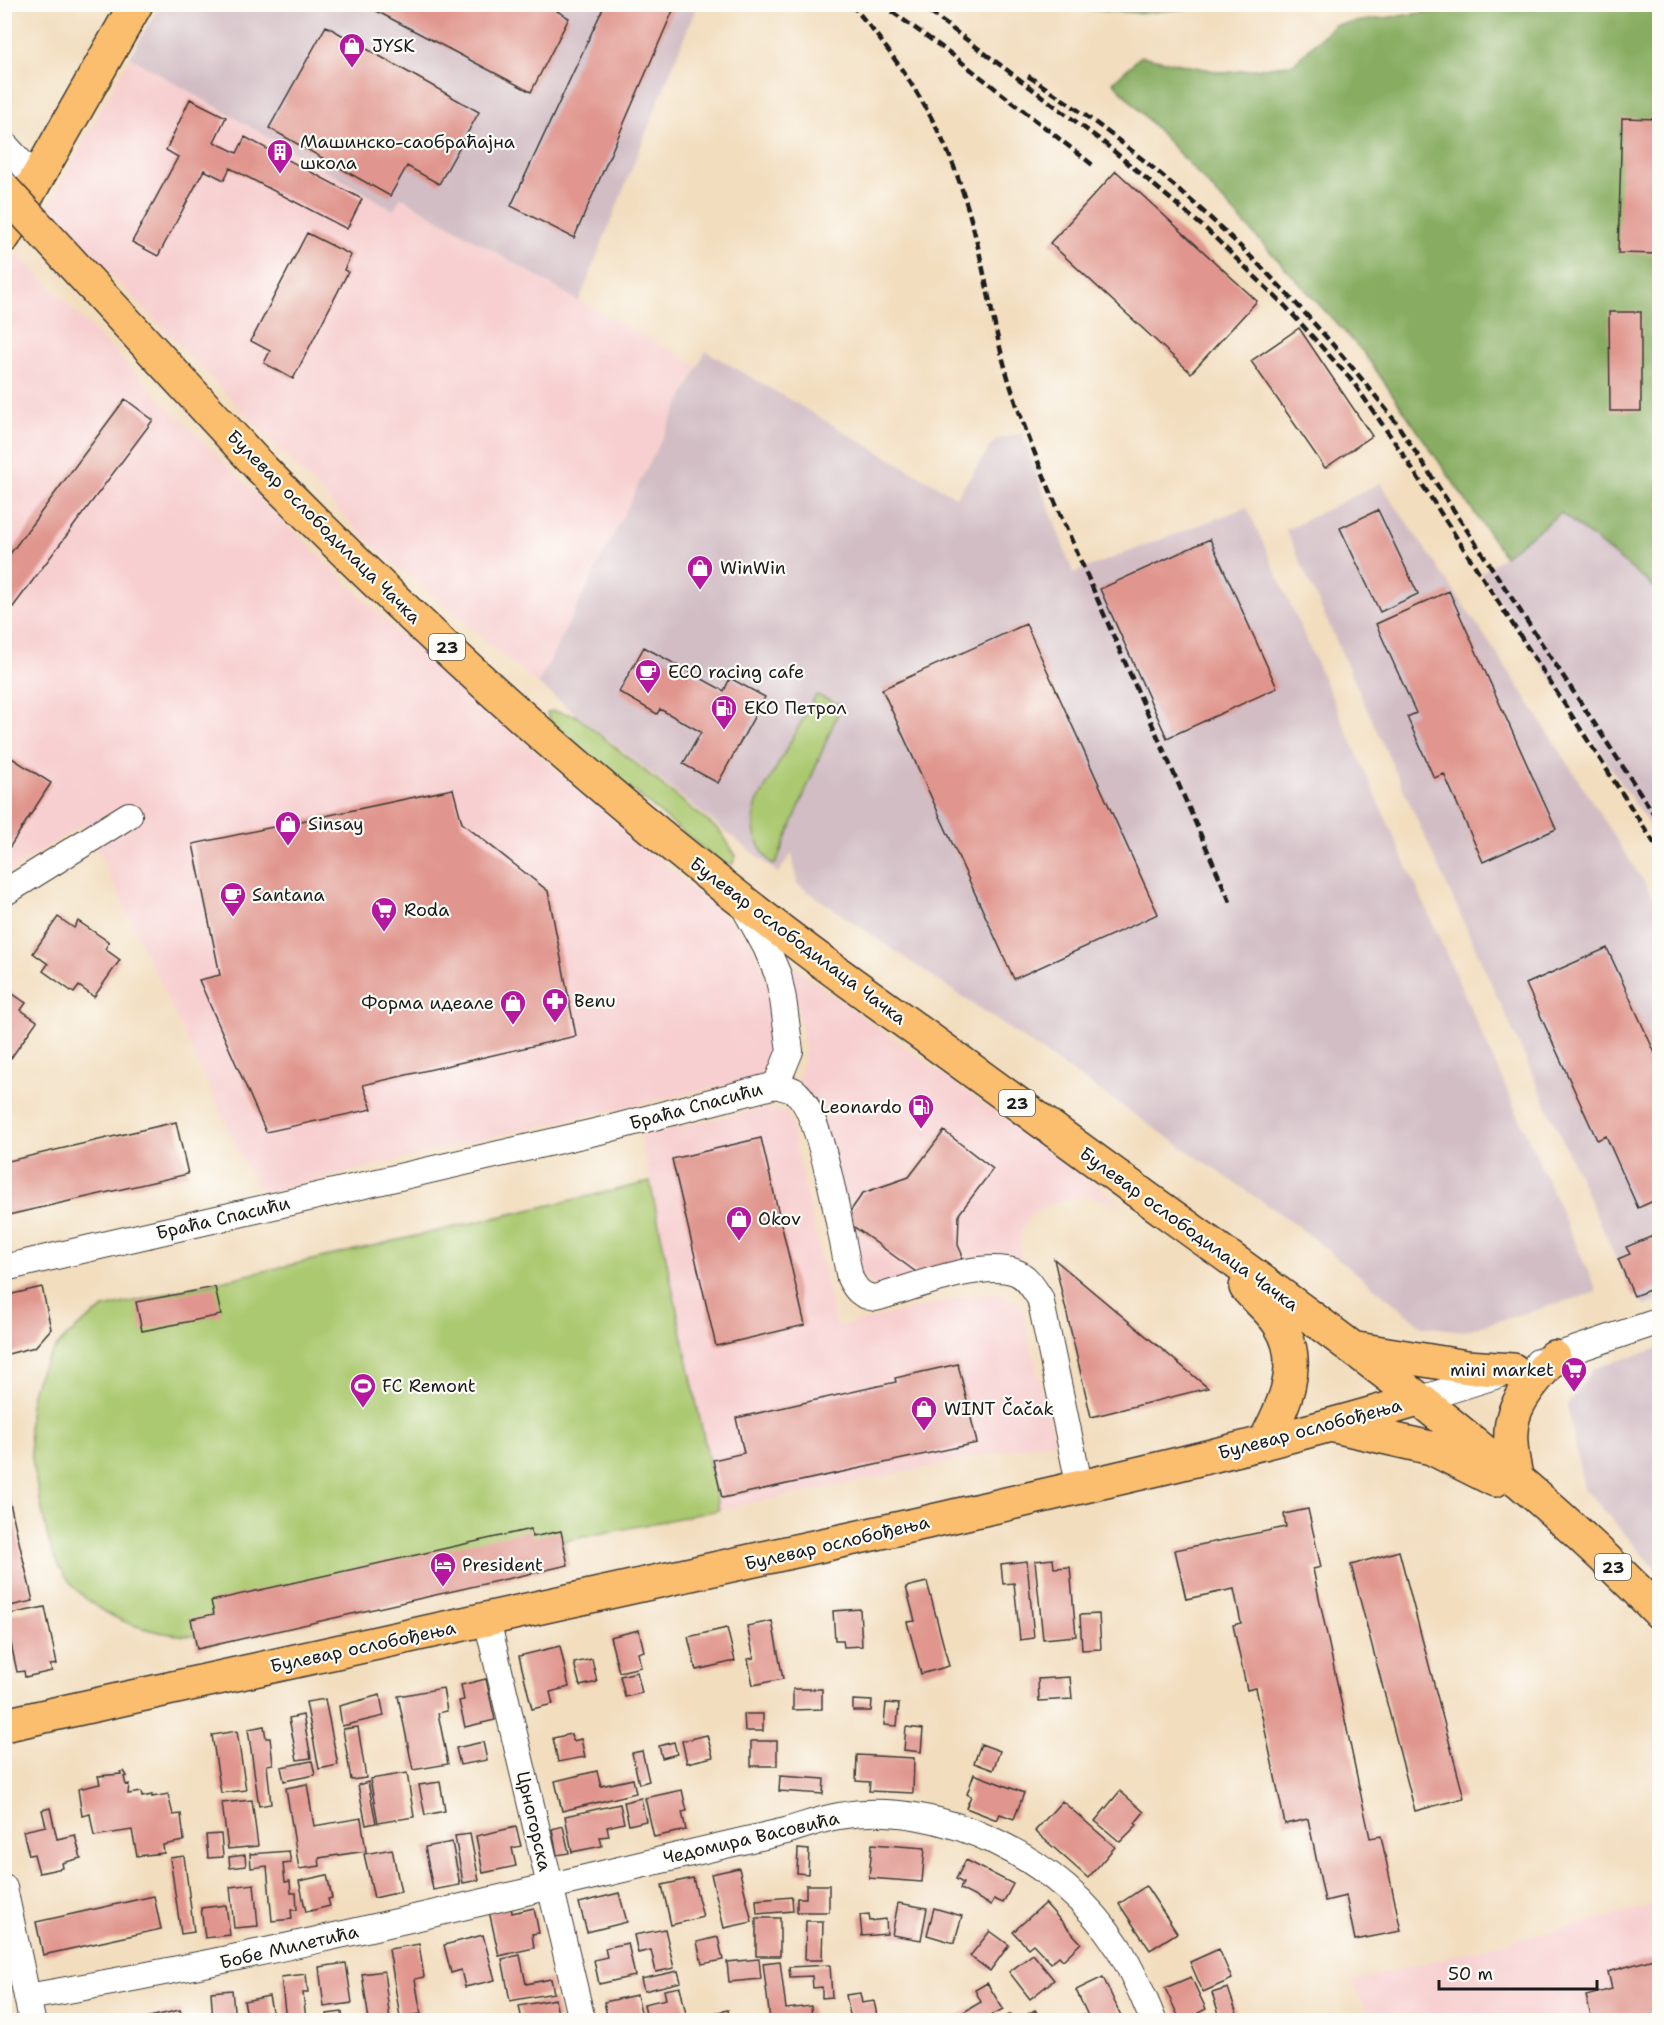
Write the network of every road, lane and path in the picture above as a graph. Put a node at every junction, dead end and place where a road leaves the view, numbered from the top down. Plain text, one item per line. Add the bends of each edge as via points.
1 (136, 4) edge
2 (4, 144) edge
3 (38, 181) junction
4 (4, 190) edge
5 (4, 236) edge
6 (129, 815) dead end
7 (4, 893) edge
8 (737, 896) junction
9 (776, 1085) junction
10 (1226, 1255) junction
11 (4, 1268) edge
12 (1659, 1321) edge
13 (1354, 1349) junction
14 (1554, 1357) junction
15 (1513, 1370) junction
16 (1418, 1400) junction
17 (1333, 1426) junction
18 (1264, 1443) junction
19 (1080, 1488) junction
20 (1526, 1488) junction
21 (1659, 1613) edge
22 (487, 1620) junction
23 (4, 1725) edge
24 (549, 1886) junction
25 (4, 1888) edge
26 (29, 2009) edge
27 (582, 2020) edge
28 (1154, 2020) edge

1 - 3 main road
2 - 3 street
3 - 5 main road
4 - 8 main road, Булевар ослободилаца Чачка / 23, bridge via 261,468 394,599 675,849
6 - 7 street
8 - 9 street via 766,947 783,999 790,1051
8 - 10 main road, Булевар ослободилаца Чачка / 23 via 870,998
9 - 11 street, Браћа Спасићи via 608,1129
9 - 19 street, Браћа Спасићи via 794,1090 817,1130 850,1278 860,1293 875,1298 985,1267 1016,1272 1029,1281 1040,1298
10 - 13 main road, Булевар ослободилаца Чачка / 23
10 - 18 main road via 1239,1277 1282,1327 1288,1343 1288,1392
12 - 14 street, Булевар ослобођења
13 - 15 main road via 1467,1367
13 - 16 main road, Булевар ослободилаца Чачка / 23
14 - 15 street, Булевар ослобођења
14 - 20 main road via 1525,1390 1513,1413 1510,1443
15 - 16 street, Булевар ослобођења
16 - 17 main road, Булевар ослобођења
16 - 20 main road, Булевар ослободилаца Чачка / 23
17 - 18 main road, Булевар ослобођења
17 - 20 main road via 1431,1448 1486,1477
18 - 19 main road, Булевар ослобођења
19 - 22 main road, Булевар ослобођења
20 - 21 main road, Булевар ослободилаца Чачка / 23
22 - 23 main road, Булевар ослобођења
22 - 24 street, Црногорска
24 - 26 street, Бобе Милетића
24 - 27 street, Црногорска
24 - 28 street, Чедомира Васовића via 839,1816 882,1813 923,1818 1008,1846 1079,1901 1117,1945
25 - 26 street

